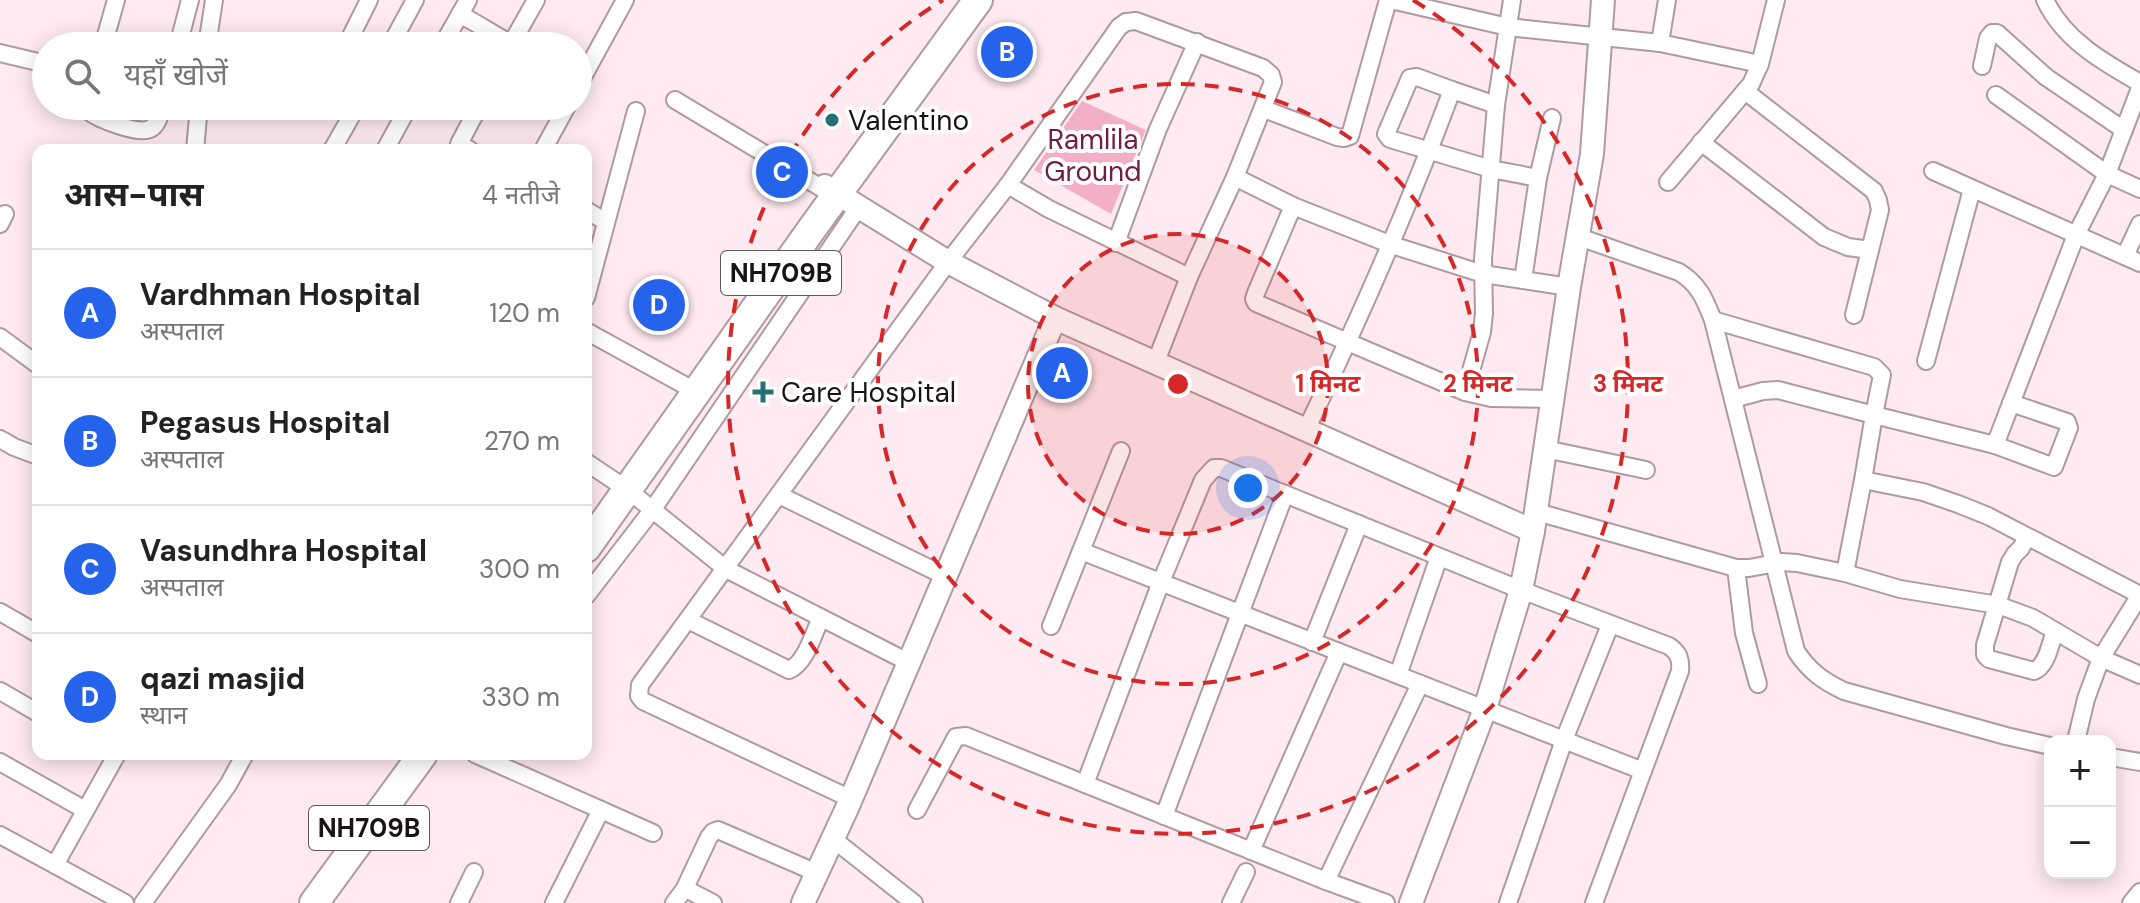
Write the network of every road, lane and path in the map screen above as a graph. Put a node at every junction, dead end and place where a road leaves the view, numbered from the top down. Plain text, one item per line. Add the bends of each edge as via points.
1 (116, 0) edge
2 (190, 0) edge
3 (214, 0) edge
4 (369, 0) edge
5 (415, 0) edge
6 (625, 0) edge
7 (955, 0) edge
8 (978, 0) edge
9 (1390, 0) edge
10 (1512, 0) edge
11 (1603, 0) edge
12 (1667, 0) edge
13 (1776, 0) edge
14 (2045, 0) edge
15 (529, 2) edge
16 (464, 7) edge
17 (1508, 27) junction
18 (107, 32) edge
19 (182, 32) edge
20 (209, 32) edge
21 (353, 32) edge
22 (398, 32) edge
23 (450, 32) edge
24 (495, 32) edge
25 (516, 32) edge
26 (1600, 38) junction
27 (1197, 42) junction
28 (1660, 43) junction
29 (0, 53) edge
30 (592, 60) edge
31 (32, 61) edge
32 (1760, 64) junction
33 (1982, 66) dead end
34 (2140, 86) edge
35 (1452, 90) junction
36 (1745, 91) junction
37 (1996, 95) dead end
38 (675, 100) dead end
39 (1496, 105) junction
40 (1264, 109) junction
41 (636, 111) dead end
42 (1552, 118) dead end
43 (106, 120) edge
44 (158, 120) edge
45 (198, 120) edge
46 (349, 120) edge
47 (401, 120) edge
48 (473, 120) edge
49 (559, 120) edge
50 (2124, 130) junction
51 (1701, 142) junction
52 (196, 144) edge
53 (335, 144) edge
54 (388, 144) edge
55 (464, 144) edge
56 (546, 144) edge
57 (1430, 150) junction
58 (1491, 169) junction
59 (1933, 171) dead end
60 (2107, 174) junction
61 (1235, 177) junction
62 (1538, 178) junction
63 (1668, 182) dead end
64 (1008, 185) junction
65 (1972, 189) junction
66 (2140, 189) edge
67 (836, 195) junction
68 (1293, 206) junction
69 (592, 214) edge
70 (606, 222) junction
71 (2140, 224) edge
72 (2076, 235) junction
73 (1579, 237) junction
74 (1116, 243) junction
75 (1392, 245) junction
76 (1870, 250) junction
77 (2133, 260) edge
78 (948, 262) junction
79 (1483, 274) junction
80 (592, 275) edge
81 (1189, 277) junction
82 (1523, 280) junction
83 (1569, 287) junction
84 (1854, 315) dead end
85 (1055, 318) junction
86 (1713, 320) junction
87 (592, 334) edge
88 (0, 337) edge
89 (1349, 342) junction
90 (32, 361) edge
91 (1926, 361) dead end
92 (1155, 364) junction
93 (686, 386) junction
94 (1465, 392) junction
95 (1553, 399) junction
96 (1733, 399) junction
97 (2011, 403) junction
98 (1874, 415) junction
99 (1306, 430) junction
100 (0, 439) edge
101 (1995, 445) junction
102 (1545, 449) junction
103 (1121, 451) dead end
104 (32, 454) edge
105 (592, 466) edge
106 (1646, 470) dead end
107 (1863, 480) junction
108 (622, 486) junction
109 (1285, 494) junction
110 (779, 495) junction
111 (653, 509) junction
112 (592, 518) edge
113 (1535, 522) junction
114 (1359, 524) junction
115 (2027, 537) junction
116 (592, 538) edge
117 (1081, 551) junction
118 (1439, 557) junction
119 (1774, 563) junction
120 (1736, 568) junction
121 (726, 569) junction
122 (1845, 573) junction
123 (945, 576) junction
124 (1161, 582) junction
125 (592, 588) edge
126 (1521, 590) junction
127 (1998, 605) junction
128 (0, 612) edge
129 (1240, 613) junction
130 (821, 618) junction
131 (688, 620) junction
132 (1610, 625) junction
133 (1051, 626) dead end
134 (32, 628) edge
135 (2055, 631) junction
136 (1312, 642) junction
137 (1339, 652) junction
138 (2101, 658) junction
139 (908, 662) junction
140 (1398, 675) junction
141 (2140, 675) edge
142 (1420, 684) junction
143 (1758, 684) dead end
144 (0, 691) edge
145 (1485, 709) junction
146 (32, 710) edge
147 (2077, 735) edge
148 (1564, 740) junction
149 (2044, 745) edge
150 (2116, 758) edge
151 (111, 760) edge
152 (242, 760) edge
153 (419, 760) edge
154 (434, 760) edge
155 (488, 760) edge
156 (0, 762) edge
157 (2140, 762) edge
158 (1643, 771) junction
159 (1085, 784) junction
160 (851, 799) junction
161 (85, 810) junction
162 (601, 810) junction
163 (917, 810) dead end
164 (1164, 816) junction
165 (653, 833) dead end
166 (0, 835) edge
167 (833, 839) junction
168 (1251, 851) junction
169 (55, 865) junction
170 (474, 872) dead end
171 (1246, 872) dead end
172 (817, 873) junction
173 (1326, 881) junction
174 (2140, 892) edge
175 (679, 896) edge
176 (125, 903) edge
177 (143, 903) edge
178 (314, 903) edge
179 (329, 903) edge
180 (459, 903) edge
181 (554, 903) edge
182 (713, 903) edge
183 (803, 903) edge
184 (914, 903) edge
185 (1231, 903) edge
186 (1386, 903) edge
187 (1411, 903) edge
188 (1508, 903) edge
189 (1594, 903) edge
190 (2131, 903) edge

1 - 18 street
2 - 19 street
3 - 20 street
4 - 21 street
5 - 22 street
6 - 30 street
7 - 67 highway, NH709B
8 - 67 highway, NH709B
9 - 17 street
9 - 40 street via 1350,136 1337,137
10 - 17 street
11 - 26 street
12 - 28 street
13 - 32 street
14 - 34 street via 2072,37
15 - 25 street
16 - 23 street
16 - 24 street
17 - 26 street
17 - 39 street
26 - 28 street
26 - 73 street via 1592,154
27 - 40 street via 1271,75
27 - 64 street via 1136,21 1119,27
27 - 74 street
28 - 32 street
29 - 31 street
32 - 36 street
33 - 50 street via 1988,38 1997,33 2046,77
34 - 50 street
35 - 39 street
35 - 57 street
35 - 57 street via 1410,78 1386,131 1390,139
36 - 51 street
36 - 76 street via 1874,191 1880,210
37 - 60 street
38 - 67 street
39 - 58 street
40 - 61 street
41 - 70 street
42 - 62 street
43 - 44 street via 144,130
45 - 52 street
46 - 53 street
47 - 54 street
48 - 55 street
49 - 56 street
50 - 60 street
51 - 63 street
51 - 76 street via 1824,237
57 - 58 street
57 - 75 street
58 - 62 street
58 - 79 street
59 - 65 street
60 - 66 street
60 - 72 street
61 - 68 street
61 - 81 street
62 - 82 street
64 - 74 street
64 - 78 street
65 - 72 street
65 - 91 street
67 - 78 street
67 - 93 highway, NH709B
67 - 108 highway, NH709B
67 - 111 street
68 - 75 street
68 - 89 street via 1254,299
69 - 70 street
70 - 80 street
71 - 77 street
72 - 77 street
72 - 97 street
73 - 83 street
73 - 86 street via 1692,280
74 - 81 street
75 - 79 street
75 - 89 street
76 - 84 street
78 - 85 street
78 - 110 street
79 - 82 street
79 - 94 street via 1482,332
81 - 92 street
82 - 83 street
83 - 95 street
85 - 92 street
85 - 123 street
86 - 96 street
86 - 98 street via 1874,367 1882,375
87 - 93 street
88 - 90 street
89 - 94 street
89 - 99 street
92 - 99 street
93 - 108 highway, NH709B
94 - 95 street
95 - 102 street
96 - 98 street via 1778,390
96 - 119 street
97 - 101 street
97 - 101 street via 2067,422 2057,463 2049,466
98 - 101 street
98 - 107 street
99 - 113 street
100 - 104 street
102 - 106 street
102 - 113 street
103 - 117 street
105 - 108 street
107 - 115 street via 1958,504
107 - 122 street
108 - 111 street
108 - 112 highway, NH709B
108 - 116 highway, NH709B
109 - 114 street
109 - 124 street via 1221,468 1208,472
109 - 129 street
110 - 121 street
110 - 123 street
111 - 121 street
111 - 125 street
113 - 120 street
113 - 126 street
114 - 118 street
114 - 136 street
115 - 127 street via 2011,557
115 - 138 street via 2140,595
117 - 124 street
117 - 133 street
118 - 126 street
118 - 140 street
119 - 120 street
119 - 122 street
119 - 149 street via 1796,651 1823,681
120 - 143 street via 1744,633
121 - 130 street
121 - 131 street
122 - 127 street via 1900,589
123 - 139 street
124 - 129 street
124 - 159 street
126 - 132 street
126 - 145 street
127 - 135 street
127 - 135 street via 1985,645 1989,659 2037,670
128 - 134 street
129 - 136 street
129 - 164 street
130 - 131 street via 801,661 789,670
130 - 139 street
131 - 160 street via 640,685 643,701
132 - 148 street
132 - 158 street via 1669,646 1681,662
135 - 138 street
136 - 137 street
137 - 140 street
137 - 168 street
138 - 141 street
138 - 147 street
139 - 160 street
140 - 142 street
142 - 145 street
142 - 173 street
144 - 146 street
145 - 148 street
145 - 187 street
148 - 158 street
148 - 188 street
150 - 157 street
151 - 161 street
152 - 177 street
153 - 178 highway, NH709B
154 - 179 highway, NH709B
155 - 162 street
156 - 161 street
158 - 189 street
159 - 163 street via 960,735
159 - 164 street
160 - 167 street
161 - 169 street
162 - 165 street
162 - 181 street
164 - 168 street
166 - 169 street
167 - 172 street
167 - 184 street
168 - 173 street
169 - 176 street
170 - 180 street
171 - 185 street
172 - 175 street via 718,830 709,837
172 - 183 street
173 - 186 street
174 - 190 street
175 - 182 street via 690,891

